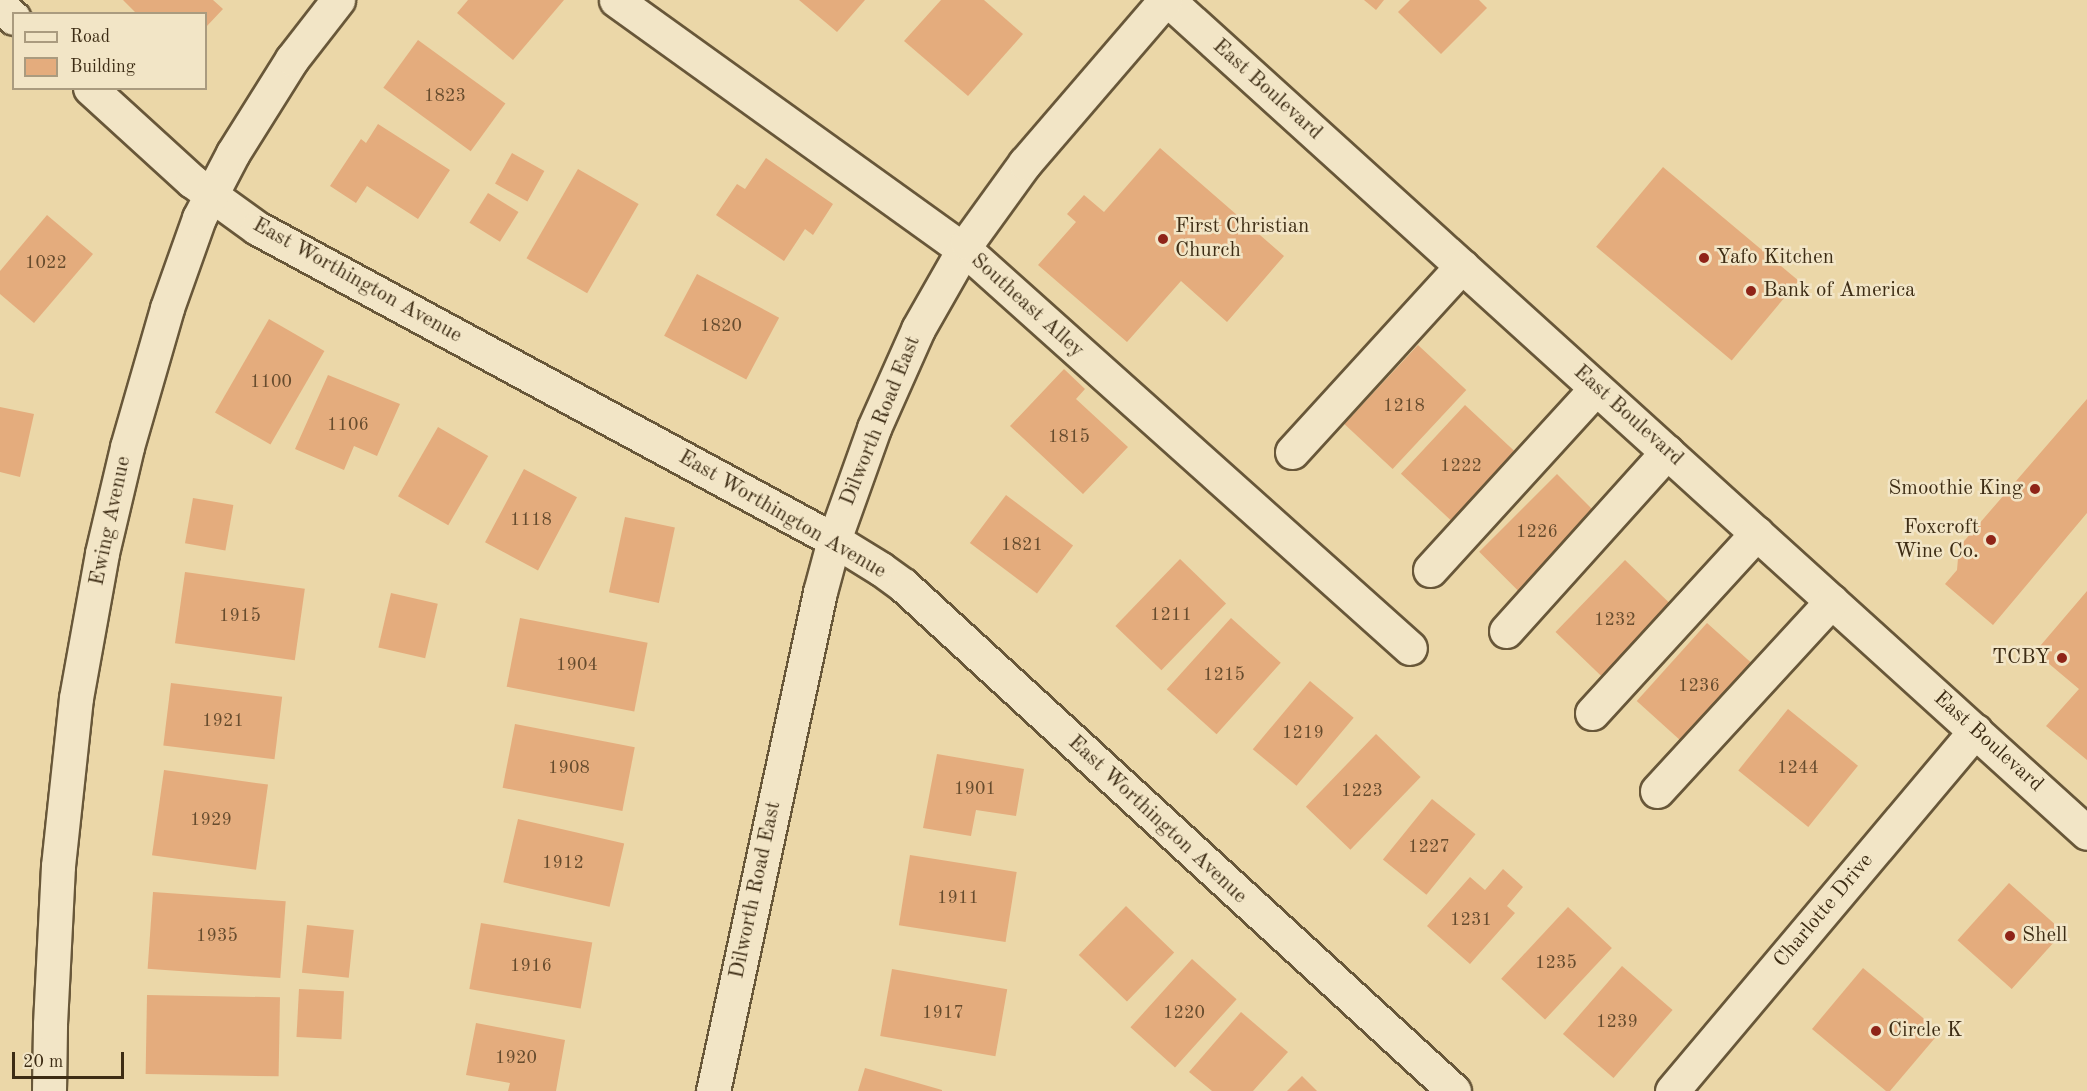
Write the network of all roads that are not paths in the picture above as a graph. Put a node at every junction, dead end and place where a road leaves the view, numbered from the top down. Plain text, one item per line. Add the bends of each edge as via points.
1 (338, 0) edge
2 (616, 0) edge
3 (1167, 0) edge
4 (0, 6) edge
5 (12, 16) edge
6 (92, 90) edge
7 (210, 195) junction
8 (963, 250) junction
9 (1462, 266) junction
10 (1596, 388) junction
11 (1292, 452) dead end
12 (1667, 452) junction
13 (1757, 533) junction
14 (834, 540) junction
15 (1430, 570) dead end
16 (1832, 601) junction
17 (1506, 631) dead end
18 (1410, 648) dead end
19 (1592, 712) dead end
20 (1975, 730) junction
21 (1657, 791) dead end
22 (2087, 833) edge
23 (49, 1091) edge
24 (713, 1091) edge
25 (1455, 1091) edge
26 (1672, 1091) edge

1 - 7 street, Ewing Avenue via 292,59
2 - 8 street, Southeast Alley
3 - 8 street, Dilworth Road East via 1025,163
3 - 9 street, East Boulevard
4 - 5 street
6 - 7 street, East Worthington Avenue
7 - 14 street, East Worthington Avenue via 257,228
7 - 23 street, Ewing Avenue via 167,308 127,447 89,625 76,698 59,859
8 - 14 street, Dilworth Road East via 918,329 874,428
8 - 18 street, Southeast Alley
9 - 10 street, East Boulevard
9 - 11 street
10 - 12 street, East Boulevard
10 - 15 street
12 - 13 street, East Boulevard
12 - 17 street
13 - 16 street, East Boulevard
13 - 19 street
14 - 24 street, Dilworth Road East
14 - 25 street, East Worthington Avenue via 903,585
16 - 20 street, East Boulevard
16 - 21 street
20 - 22 street, East Boulevard
20 - 26 street, Charlotte Drive

